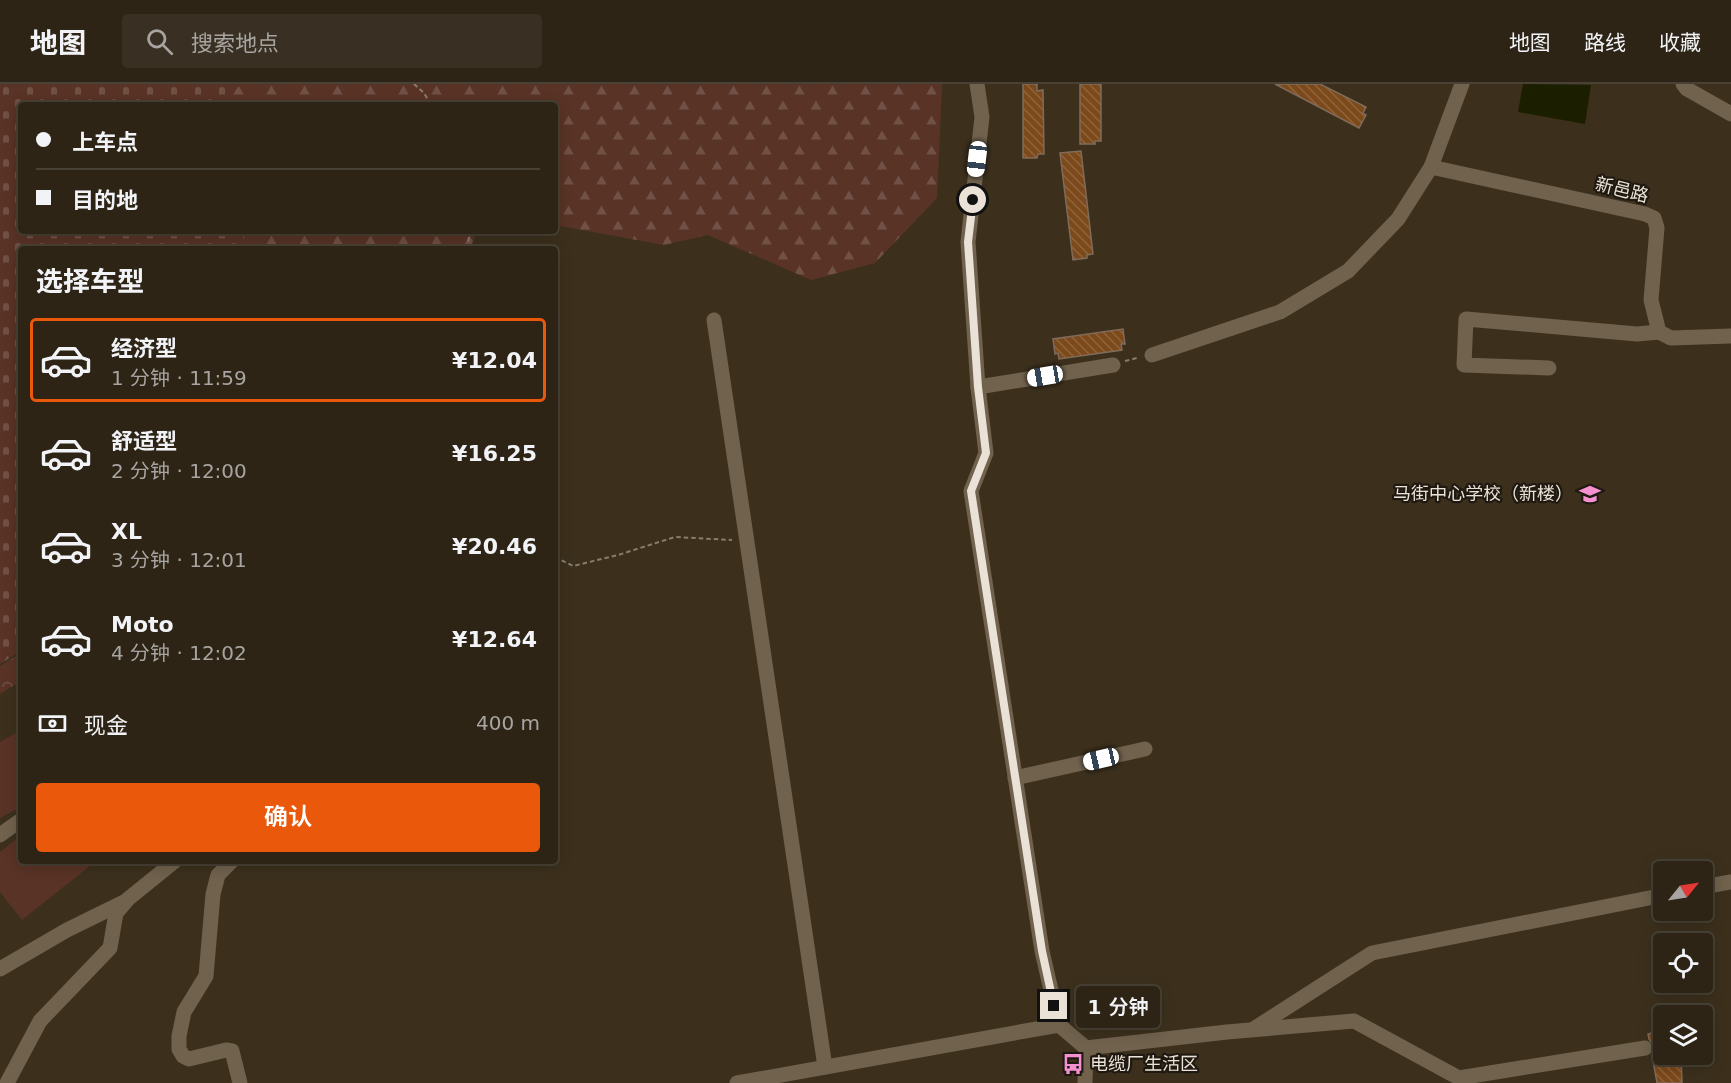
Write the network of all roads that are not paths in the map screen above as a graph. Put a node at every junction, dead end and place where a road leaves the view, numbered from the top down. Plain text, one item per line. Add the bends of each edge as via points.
1 (977, 84) edge
2 (1462, 84) edge
3 (1683, 84) edge
4 (1731, 114) edge
5 (1431, 167) junction
6 (714, 320) dead end
7 (1659, 332) junction
8 (1731, 336) edge
9 (1152, 355) road end
10 (1113, 365) road end
11 (1549, 368) dead end
12 (978, 387) junction
13 (1145, 749) dead end
14 (1015, 778) junction
15 (18, 822) edge
16 (0, 835) edge
17 (171, 864) edge
18 (229, 864) edge
19 (1731, 882) edge
20 (1713, 886) edge
21 (1653, 897) edge
22 (126, 900) junction
23 (0, 969) edge
24 (1059, 1025) junction
25 (1253, 1030) junction
26 (1086, 1048) junction
27 (1645, 1048) dead end
28 (825, 1067) junction
29 (7, 1083) edge
30 (240, 1083) edge
31 (738, 1083) edge
32 (1085, 1083) edge

1 - 12 street via 982,117 968,242
2 - 5 street
3 - 4 street
5 - 7 street, 新邑路 via 1654,218 1657,228 1650,300
5 - 9 street via 1398,219 1348,271 1280,312
6 - 28 street
7 - 8 street via 1671,338
7 - 11 street via 1637,334 1466,319 1464,365
10 - 12 street
12 - 14 street via 986,453 971,491
13 - 14 street
14 - 24 street via 1042,951
15 - 16 street
17 - 22 street
18 - 30 street via 218,874 206,976 184,1012 179,1048 189,1059 232,1051
19 - 20 street
21 - 25 street via 1372,953
22 - 23 street
22 - 29 street via 116,913 110,948 40,1021
24 - 26 street
24 - 28 street
25 - 26 street
25 - 27 street via 1354,1021 1459,1078
26 - 32 street
28 - 31 street

